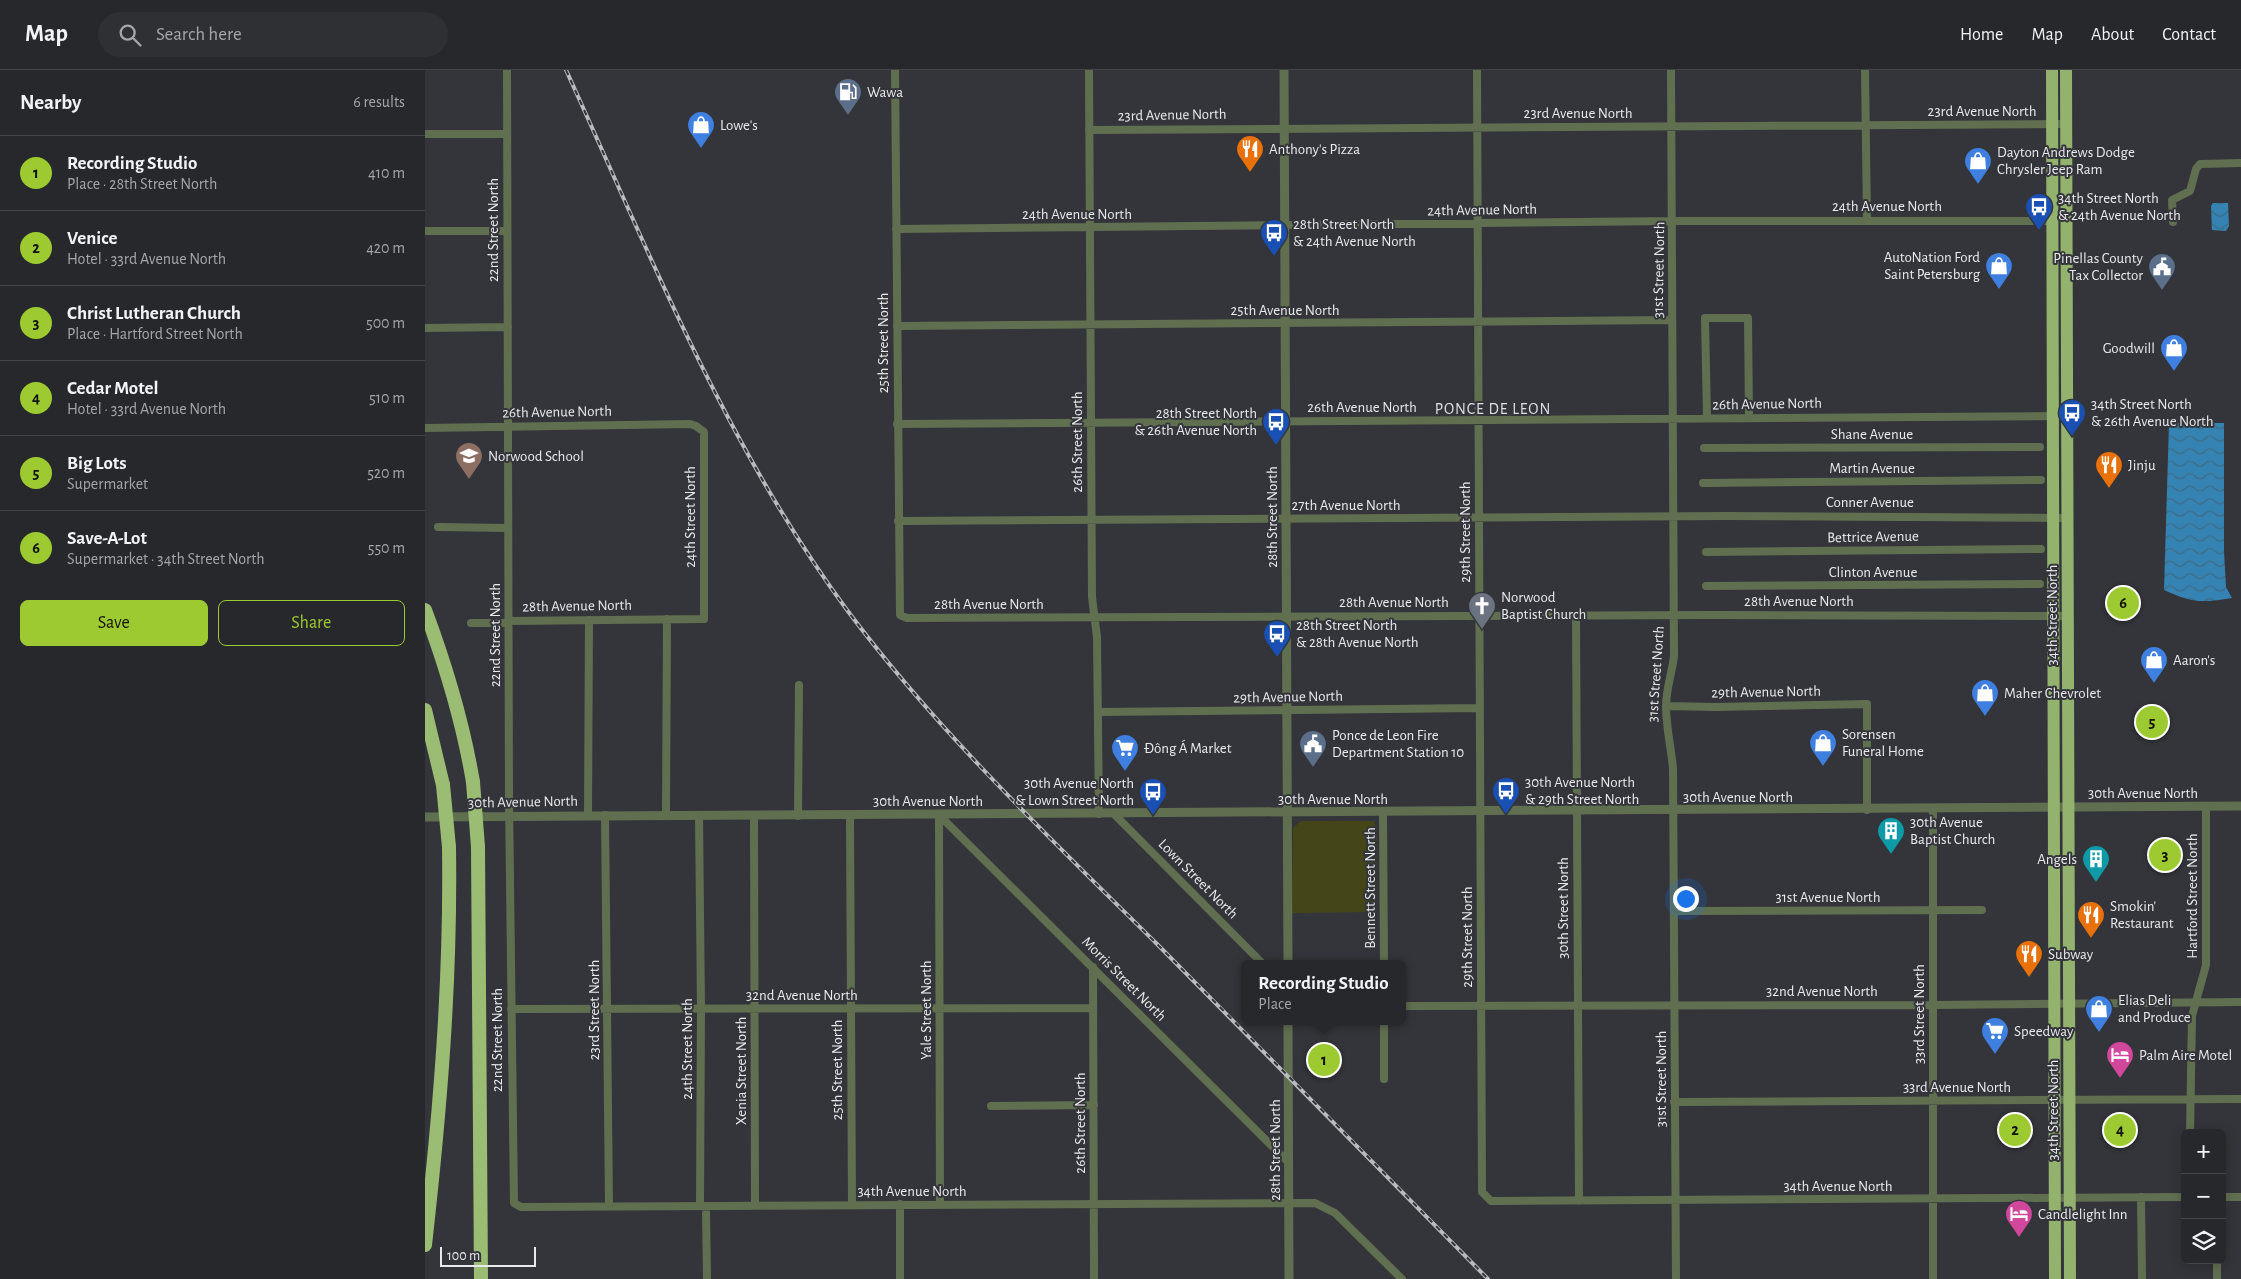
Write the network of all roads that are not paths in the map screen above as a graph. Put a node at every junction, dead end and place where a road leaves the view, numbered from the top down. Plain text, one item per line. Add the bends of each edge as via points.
1 (507, 70) edge
2 (895, 70) edge
3 (1089, 70) edge
4 (1284, 70) edge
5 (1477, 70) edge
6 (1671, 70) edge
7 (1865, 70) edge
8 (2052, 70) edge
9 (2066, 70) edge
10 (2052, 124) junction
11 (2066, 124) junction
12 (1866, 125) junction
13 (1671, 126) junction
14 (1477, 127) junction
15 (1285, 128) junction
16 (1089, 130) junction
17 (425, 134) edge
18 (506, 134) junction
19 (2241, 163) edge
20 (1867, 220) junction
21 (2052, 220) junction
22 (1673, 221) junction
23 (2173, 222) dead end
24 (1476, 224) junction
25 (1285, 226) junction
26 (2067, 226) junction
27 (1090, 228) junction
28 (896, 229) junction
29 (507, 230) junction
30 (425, 231) edge
31 (2052, 317) junction
32 (2067, 317) junction
33 (1672, 320) junction
34 (1478, 322) junction
35 (1285, 324) junction
36 (1090, 325) junction
37 (897, 326) junction
38 (507, 327) junction
39 (425, 328) edge
40 (2053, 416) junction
41 (2067, 416) junction
42 (1707, 418) junction
43 (1749, 418) junction
44 (1478, 420) junction
45 (1673, 420) junction
46 (1286, 422) junction
47 (1091, 423) junction
48 (690, 424) joint
49 (897, 424) junction
50 (507, 427) junction
51 (425, 428) edge
52 (2041, 447) dead end
53 (1703, 448) dead end
54 (2041, 480) dead end
55 (1703, 483) dead end
56 (2053, 516) junction
57 (1673, 518) junction
58 (2067, 518) junction
59 (1479, 519) junction
60 (1091, 520) junction
61 (1285, 520) junction
62 (898, 521) junction
63 (438, 527) dead end
64 (508, 528) junction
65 (2041, 549) dead end
66 (1706, 552) dead end
67 (2041, 584) dead end
68 (1706, 586) dead end
69 (425, 610) edge
70 (900, 615) joint
71 (1576, 615) junction
72 (1674, 615) junction
73 (2054, 615) junction
74 (1286, 616) junction
75 (1479, 616) junction
76 (2068, 616) junction
77 (1096, 618) junction
78 (667, 619) junction
79 (704, 619) joint
80 (589, 620) junction
81 (509, 622) junction
82 (471, 623) dead end
83 (799, 685) dead end
84 (1666, 706) junction
85 (1479, 708) junction
86 (425, 710) edge
87 (1287, 711) junction
88 (1098, 712) junction
89 (2054, 806) junction
90 (2241, 806) edge
91 (2068, 807) junction
92 (2206, 807) junction
93 (1933, 809) junction
94 (1867, 810) junction
95 (1576, 811) junction
96 (1673, 811) junction
97 (1383, 812) junction
98 (1481, 812) junction
99 (1287, 813) junction
100 (666, 814) junction
101 (1099, 814) junction
102 (1114, 814) junction
103 (588, 815) junction
104 (605, 815) junction
105 (699, 815) junction
106 (850, 815) junction
107 (939, 815) junction
108 (509, 816) junction
109 (754, 816) junction
110 (798, 816) junction
111 (425, 817) edge
112 (2054, 909) junction
113 (2069, 909) junction
114 (1933, 910) junction
115 (1981, 910) dead end
116 (1674, 911) junction
117 (1259, 960) edge
118 (1288, 960) edge
119 (1384, 960) edge
120 (1093, 967) junction
121 (2197, 1002) junction
122 (2241, 1002) edge
123 (2055, 1003) junction
124 (2069, 1003) junction
125 (1933, 1005) junction
126 (1406, 1006) edge
127 (1482, 1006) junction
128 (1578, 1006) junction
129 (1675, 1006) junction
130 (939, 1008) junction
131 (1093, 1008) junction
132 (511, 1009) junction
133 (701, 1009) junction
134 (755, 1009) junction
135 (851, 1009) junction
136 (606, 1010) junction
137 (1288, 1025) edge
138 (1384, 1025) edge
139 (1384, 1078) dead end
140 (2241, 1099) edge
141 (2055, 1100) junction
142 (2069, 1100) junction
143 (2190, 1100) junction
144 (1933, 1101) junction
145 (1674, 1102) junction
146 (1094, 1105) junction
147 (991, 1106) dead end
148 (2190, 1129) edge
149 (1288, 1162) junction
150 (433, 1179) junction
151 (2055, 1197) junction
152 (2069, 1197) junction
153 (2181, 1197) edge
154 (2226, 1197) edge
155 (2241, 1197) edge
156 (2141, 1198) junction
157 (512, 1199) joint
158 (1933, 1199) junction
159 (1675, 1200) junction
160 (1491, 1201) joint
161 (1579, 1201) junction
162 (1289, 1203) junction
163 (900, 1204) junction
164 (940, 1204) junction
165 (1094, 1204) junction
166 (700, 1205) junction
167 (755, 1205) junction
168 (852, 1205) junction
169 (609, 1206) junction
170 (425, 1216) edge
171 (425, 1245) edge
172 (2217, 1264) edge
173 (481, 1279) edge
174 (707, 1279) edge
175 (900, 1279) edge
176 (1094, 1279) edge
177 (1289, 1279) edge
178 (1402, 1279) edge
179 (1676, 1279) edge
180 (1933, 1279) edge
181 (2055, 1279) edge
182 (2070, 1279) edge
183 (2142, 1279) edge
184 (2217, 1279) edge

1 - 18 street, 22nd Street North
2 - 28 street, 25th Street North
3 - 16 street, 26th Street North
4 - 15 street, 28th Street North
5 - 14 street, 29th Street North
6 - 13 street, 31st Street North
7 - 12 street
8 - 10 highway, 34th Street North
9 - 11 highway, 34th Street North
10 - 11 street, 23rd Avenue North
10 - 12 street, 23rd Avenue North
10 - 21 highway, 34th Street North
11 - 26 highway, 34th Street North
12 - 13 street, 23rd Avenue North
12 - 20 street
13 - 14 street, 23rd Avenue North
13 - 22 street, 31st Street North
14 - 15 street, 23rd Avenue North
14 - 24 street, 29th Street North
15 - 16 street, 23rd Avenue North
15 - 25 street, 28th Street North
16 - 27 street, 26th Street North
17 - 18 street
18 - 29 street, 22nd Street North
19 - 23 street via 2200,164 2190,191 2172,200
20 - 21 street, 24th Avenue North
20 - 22 street, 24th Avenue North
21 - 26 street, 24th Avenue North
21 - 31 highway, 34th Street North
22 - 24 street, 24th Avenue North
22 - 33 street, 31st Street North
24 - 25 street, 24th Avenue North
24 - 34 street, 29th Street North
25 - 27 street, 24th Avenue North
25 - 35 street, 28th Street North
26 - 32 highway, 34th Street North
27 - 28 street, 24th Avenue North
27 - 36 street, 26th Street North
28 - 37 street, 25th Street North
29 - 30 street
29 - 38 street, 22nd Street North
31 - 32 street
31 - 40 highway, 34th Street North
32 - 41 highway, 34th Street North
33 - 34 street, 25th Avenue North
33 - 45 street, 31st Street North
34 - 35 street, 25th Avenue North
34 - 44 street, 29th Street North
35 - 36 street, 25th Avenue North
35 - 46 street, 28th Street North
36 - 37 street, 25th Avenue North
36 - 47 street, 26th Street North
37 - 49 street, 25th Street North
38 - 39 street
38 - 50 street, 22nd Street North
40 - 41 street, 26th Avenue North
40 - 43 street, 26th Avenue North
40 - 56 highway, 34th Street North
41 - 58 highway, 34th Street North
42 - 43 street, 26th Avenue North
42 - 43 street via 1705,318 1748,318
42 - 45 street, 26th Avenue North
44 - 45 street, 26th Avenue North
44 - 46 street, 26th Avenue North
44 - 59 street, 29th Street North
45 - 57 street, 31st Street North
46 - 47 street, 26th Avenue North
46 - 61 street, 28th Street North
47 - 49 street, 26th Avenue North
47 - 60 street, 26th Street North
48 - 50 street, 26th Avenue North
48 - 79 street, 24th Street North via 703,432
49 - 62 street, 25th Street North
50 - 51 street, 26th Avenue North
50 - 64 street, 22nd Street North
52 - 53 street, Shane Avenue
54 - 55 street, Martin Avenue
56 - 57 street, Conner Avenue
56 - 58 street, Conner Avenue
56 - 73 highway, 34th Street North
57 - 59 street, 27th Avenue North
57 - 72 street, 31st Street North
58 - 76 highway, 34th Street North
59 - 61 street, 27th Avenue North
59 - 75 street, 29th Street North
60 - 61 street, 27th Avenue North
60 - 62 street, 27th Avenue North
60 - 77 street, 26th Street North via 1091,597
61 - 74 street, 28th Street North
62 - 70 street, 25th Street North
63 - 64 street
64 - 81 street, 22nd Street North
65 - 66 street, Bettrice Avenue
67 - 68 street, Clinton Avenue
69 - 173 highway, bridge via 453,692 473,782 478,847
70 - 77 street, 28th Avenue North via 907,618
71 - 72 street, 28th Avenue North
71 - 75 street, 28th Avenue North
71 - 95 street, 30th Street North
72 - 73 street, 28th Avenue North
72 - 84 street, 31st Street North via 1674,656
73 - 76 street, 28th Avenue North
73 - 89 highway, 34th Street North
74 - 75 street, 28th Avenue North
74 - 77 street, 28th Avenue North
74 - 87 street, 28th Street North
75 - 85 street, 29th Street North
76 - 91 highway, 34th Street North
77 - 88 street, 26th Street North
78 - 79 street, 28th Avenue North
78 - 80 street, 28th Avenue North
78 - 100 street
80 - 81 street, 28th Avenue North
80 - 103 street
81 - 82 street, 28th Avenue North
81 - 108 street, 22nd Street North
83 - 110 street
84 - 94 street, 29th Avenue North via 1867,704
84 - 96 street, 31st Street North via 1673,768
85 - 87 street, 29th Avenue North
85 - 98 street, 29th Street North
86 - 150 highway, bridge via 443,786 449,847 446,1026
87 - 88 street, 29th Avenue North
87 - 99 street, 28th Street North
88 - 101 street, 26th Street North
89 - 91 street, 30th Avenue North
89 - 93 street, 30th Avenue North
89 - 112 highway, 34th Street North
90 - 92 street, 30th Avenue North
91 - 92 street, 30th Avenue North
91 - 113 highway, 34th Street North
92 - 121 street, Hartford Street North via 2206,965
93 - 94 street, 30th Avenue North
93 - 114 street, 33rd Street North
94 - 96 street, 30th Avenue North
95 - 96 street, 30th Avenue North
95 - 98 street, 30th Avenue North
95 - 128 street, 30th Street North
96 - 116 street, 31st Street North
97 - 98 street, 30th Avenue North
97 - 99 street, 30th Avenue North
97 - 119 street, Bennett Street North
98 - 127 street, 29th Street North
99 - 102 street, 30th Avenue North
99 - 118 street, 28th Street North
100 - 104 street, 30th Avenue North
100 - 105 street, 30th Avenue North
101 - 102 street, 30th Avenue North
101 - 107 street, 30th Avenue North
102 - 117 street, Lown Street North
103 - 104 street, 30th Avenue North
103 - 108 street, 30th Avenue North
104 - 136 street, 23rd Street North
105 - 109 street, 30th Avenue North
105 - 133 street, 24th Street North
106 - 107 street, 30th Avenue North
106 - 110 street, 30th Avenue North
106 - 135 street, 25th Street North
107 - 120 street, Morris Street North
107 - 130 street, Yale Street North
108 - 111 street, 30th Avenue North
108 - 132 street, 22nd Street North
109 - 110 street, 30th Avenue North
109 - 134 street, Xenia Street North
112 - 113 street
112 - 123 highway, 34th Street North
113 - 124 highway, 34th Street North
114 - 115 street, 31st Avenue North
114 - 116 street, 31st Avenue North
114 - 125 street, 33rd Street North
116 - 129 street, 31st Street North
120 - 131 street, 26th Street North
120 - 149 street, Morris Street North
121 - 122 street, 32nd Avenue North
121 - 124 street, 32nd Avenue North
121 - 143 street, Hartford Street North via 2192,1016
123 - 124 street, 32nd Avenue North
123 - 125 street, 32nd Avenue North
123 - 141 highway, 34th Street North
124 - 142 highway, 34th Street North
125 - 129 street, 32nd Avenue North
125 - 144 street, 33rd Street North
126 - 127 street, 32nd Avenue North
127 - 128 street, 32nd Avenue North
127 - 160 street, 29th Street North via 1482,1192
128 - 129 street, 32nd Avenue North
128 - 161 street, 30th Street North
129 - 145 street, 31st Street North
130 - 131 street, 32nd Avenue North
130 - 135 street, 32nd Avenue North
130 - 164 street, Yale Street North
131 - 146 street, 26th Street North
132 - 136 street, 32nd Avenue North
132 - 157 street, 22nd Street North
133 - 134 street, 32nd Avenue North
133 - 136 street, 32nd Avenue North
133 - 166 street, 24th Street North
134 - 135 street, 32nd Avenue North
134 - 167 street, Xenia Street North
135 - 168 street, 25th Street North
136 - 169 street, 23rd Street North
137 - 149 street, 28th Street North
138 - 139 street
140 - 143 street, 33rd Avenue North
141 - 142 street, 33rd Avenue North
141 - 144 street, 33rd Avenue North
141 - 151 highway, 34th Street North
142 - 143 street, 33rd Avenue North
142 - 152 highway, 34th Street North
143 - 148 street, Hartford Street North
144 - 145 street, 33rd Avenue North
144 - 158 street, 33rd Street North
145 - 159 street, 31st Street North
146 - 147 street
146 - 165 street, 26th Street North
149 - 162 street, 28th Street North
150 - 170 highway
150 - 171 highway
151 - 152 street, 34th Avenue North
151 - 158 street, 34th Avenue North
151 - 181 highway, 34th Street North
152 - 156 street, 34th Avenue North
152 - 182 highway, 34th Street North
153 - 156 street, 34th Avenue North
154 - 155 street
156 - 183 street
157 - 169 street, 34th Avenue North via 521,1207
158 - 159 street, 34th Avenue North
158 - 180 street, 33rd Street North
159 - 161 street, 34th Avenue North
159 - 179 street, 31st Street North
160 - 161 street, 34th Avenue North
162 - 165 street, 34th Avenue North
162 - 177 street, 28th Street North
162 - 178 street, 34th Avenue North via 1315,1203 1335,1212
163 - 164 street, 34th Avenue North
163 - 168 street, 34th Avenue North
163 - 175 street
164 - 165 street, 34th Avenue North
165 - 176 street, 26th Street North
166 - 167 street, 34th Avenue North
166 - 169 street, 34th Avenue North
166 - 174 street, 24th Street North via 706,1209
167 - 168 street, 34th Avenue North
172 - 184 street

